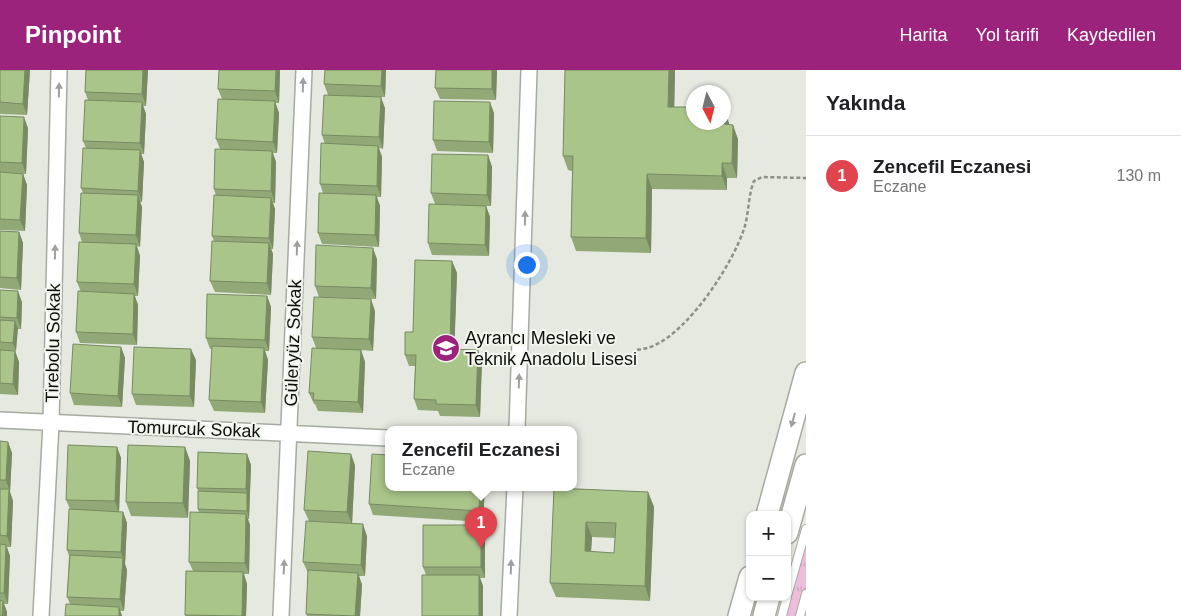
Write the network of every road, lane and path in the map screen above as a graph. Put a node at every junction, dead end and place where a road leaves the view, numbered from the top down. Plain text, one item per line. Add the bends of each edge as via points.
1 (59, 70) edge
2 (304, 70) edge
3 (528, 70) edge
4 (806, 178) edge
5 (637, 350) dead end
6 (806, 373) edge
7 (0, 420) edge
8 (51, 423) junction
9 (517, 426) edge
10 (290, 433) junction
11 (385, 438) edge
12 (806, 465) edge
13 (514, 491) edge
14 (768, 511) edge
15 (791, 519) edge
16 (806, 529) edge
17 (791, 583) edge
18 (746, 591) edge
19 (806, 594) edge
20 (768, 601) edge
21 (786, 601) edge
22 (41, 616) edge
23 (281, 616) edge
24 (510, 616) edge
25 (739, 616) edge
26 (764, 616) edge
27 (782, 616) edge
28 (800, 616) edge

8 -> 1 street, Tirebolu Sokak
10 -> 2 street, Güleryüz Sokak
9 -> 3 street
4 - 5 path via 762,177 754,181 750,210 738,246 720,278 695,311 676,329 656,345
6 -> 14 main road
7 - 8 street, Tomurcuk Sokak
8 - 10 street, Tomurcuk Sokak
8 - 22 street, Tirebolu Sokak
10 - 11 street, Tomurcuk Sokak
23 -> 10 street, Güleryüz Sokak
12 - 15 main road
24 -> 13 street
16 - 17 lane
18 - 25 main road
19 - 28 lane
20 - 26 main road
21 - 27 lane

